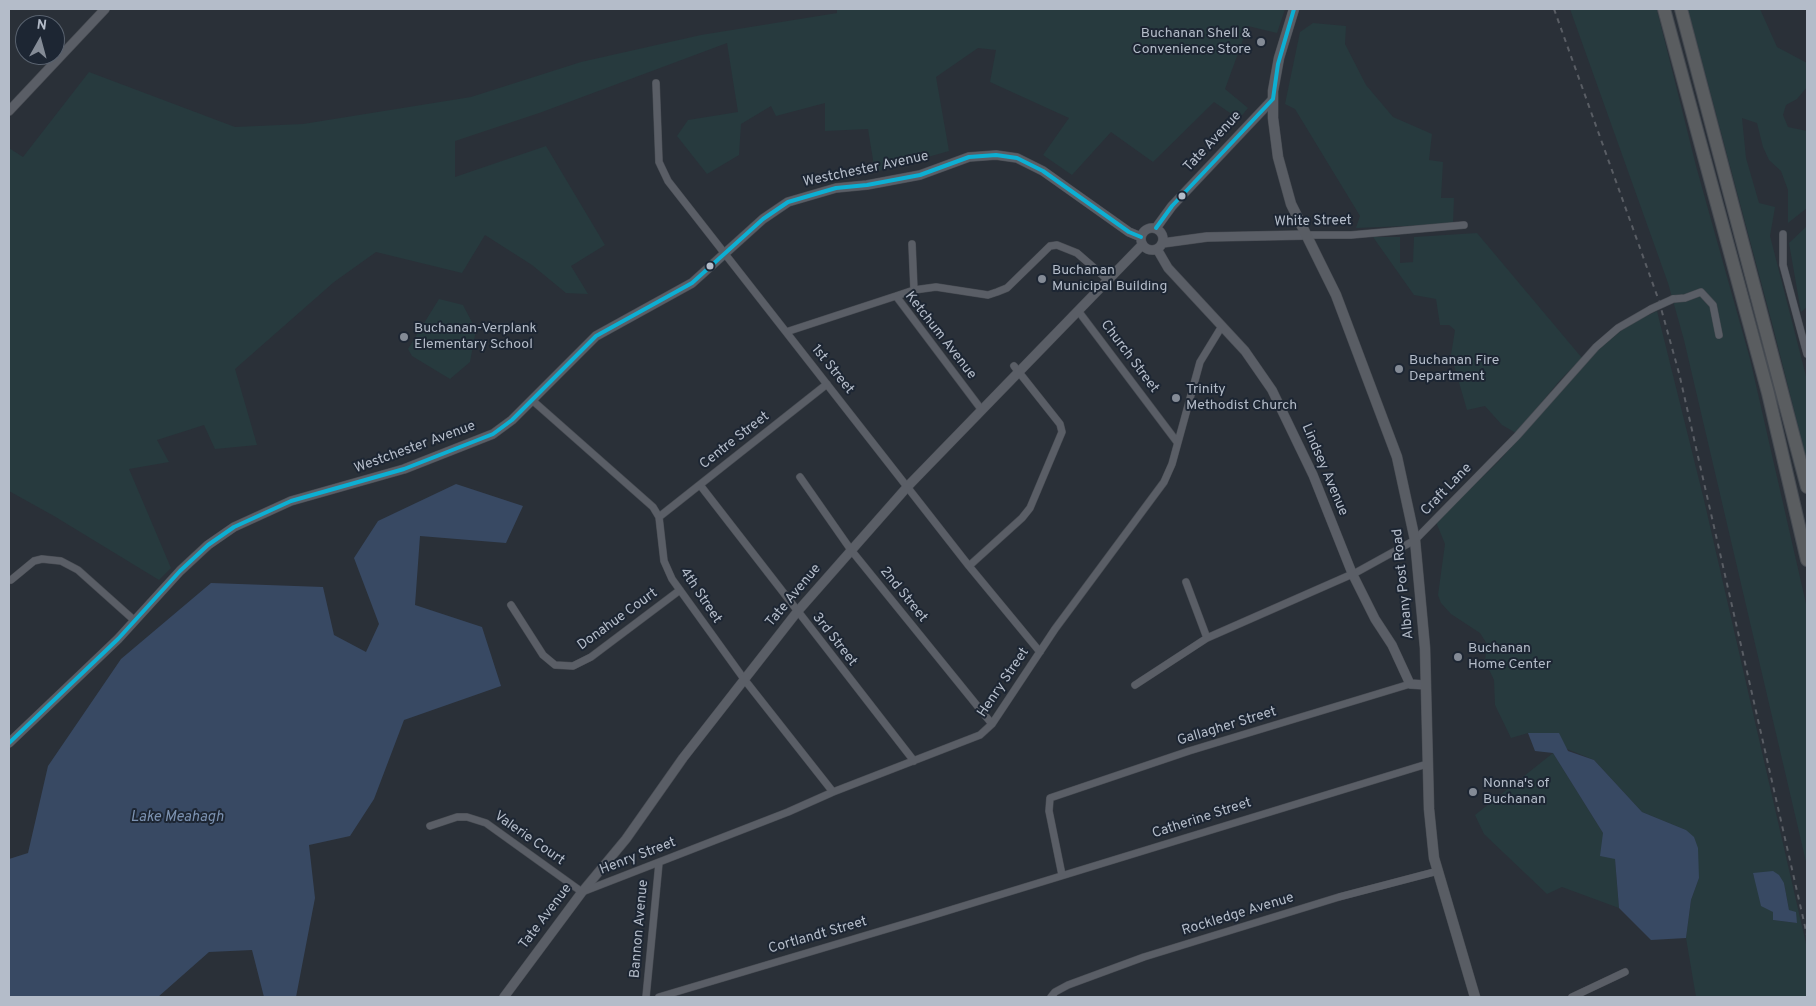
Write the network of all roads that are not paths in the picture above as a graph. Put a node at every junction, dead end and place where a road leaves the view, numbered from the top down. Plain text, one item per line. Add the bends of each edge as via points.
1 (105, 9) edge
2 (1294, 9) edge
3 (1664, 9) edge
4 (1681, 9) edge
5 (656, 84) dead end
6 (1272, 99) junction
7 (9, 112) edge
8 (1464, 225) dead end
9 (1156, 228) junction
10 (1783, 234) dead end
11 (1306, 235) junction
12 (1142, 241) junction
13 (912, 244) dead end
14 (1160, 246) junction
15 (725, 254) junction
16 (1108, 280) junction
17 (914, 290) junction
18 (896, 296) junction
19 (1079, 312) junction
20 (1222, 326) junction
21 (786, 332) junction
22 (1719, 335) dead end
23 (1807, 354) edge
24 (1016, 369) junction
25 (827, 384) junction
26 (532, 400) junction
27 (981, 410) junction
28 (1177, 442) junction
29 (800, 478) dead end
30 (700, 485) junction
31 (908, 486) junction
32 (1807, 487) edge
33 (659, 517) junction
34 (1415, 540) junction
35 (851, 550) junction
36 (1807, 560) edge
37 (969, 566) junction
38 (1352, 573) junction
39 (11, 580) dead end
40 (1186, 582) dead end
41 (680, 590) junction
42 (511, 605) dead end
43 (796, 612) junction
44 (135, 622) junction
45 (1207, 638) junction
46 (1040, 652) junction
47 (744, 679) junction
48 (1410, 684) junction
49 (1426, 685) junction
50 (1135, 686) dead end
51 (992, 724) junction
52 (9, 743) edge
53 (914, 761) junction
54 (1427, 764) junction
55 (833, 792) junction
56 (430, 826) dead end
57 (659, 863) junction
58 (1438, 871) junction
59 (1062, 875) junction
60 (582, 892) junction
61 (984, 900) joint
62 (1624, 972) dead end
63 (504, 997) edge
64 (646, 997) edge
65 (659, 997) edge
66 (1051, 997) edge
67 (1475, 997) edge
68 (1572, 997) edge

1 - 7 street
2 - 6 main road, Albany Post Road via 1279,58
3 - 36 highway via 1768,393
4 - 32 highway
5 - 15 street, 1st Street via 657,148 662,170
6 - 9 street, Tate Avenue via 1172,206
6 - 11 main road, Albany Post Road via 1281,172 1291,204
8 - 11 street, White Street via 1351,235
9 - 12 street via 1146,229
9 - 14 street via 1162,234
10 - 23 street via 1784,265
11 - 14 street, White Street via 1207,237
11 - 34 main road, Albany Post Road via 1336,295 1397,457
12 - 14 street via 1150,250
12 - 15 street, Westchester Avenue via 1030,163 1017,158 987,155 969,157 920,175 836,188 788,202
12 - 16 street, Tate Avenue
13 - 17 street
14 - 20 street, Lindsey Avenue via 1168,268
15 - 21 street, 1st Street
15 - 26 street, Westchester Avenue via 692,283 596,336
16 - 17 street via 1077,254 1057,245 1050,246 1007,288 988,295 936,287
16 - 19 street, Tate Avenue
17 - 18 street
18 - 21 street, Ketchum Avenue
18 - 27 street, Ketchum Avenue
19 - 24 street, Tate Avenue
19 - 28 street, Church Street
20 - 28 street, Henry Street via 1200,362
20 - 38 street, Lindsey Avenue via 1245,351 1272,390 1313,475
21 - 25 street, 1st Street
22 - 34 street, Craft Lane, bridge via 1713,306 1701,292 1650,309 1630,320 1596,347 1524,429
24 - 27 street, Tate Avenue
24 - 37 street via 1062,428 1030,508
25 - 30 street, Centre Street
25 - 31 street, 1st Street
26 - 33 street via 653,507
26 - 44 street, Westchester Avenue via 493,434 452,452 291,501 234,527 180,571
27 - 31 street, Tate Avenue
28 - 46 street, Henry Street via 1164,482
29 - 35 street, 2nd Street
30 - 33 street, Centre Street
30 - 43 street, 3rd Street
31 - 35 street, Tate Avenue
31 - 37 street, 1st Street
33 - 41 street, 4th Street via 664,561
34 - 38 street, Craft Lane
34 - 49 main road, Albany Post Road
35 - 43 street, Tate Avenue
35 - 51 street, 2nd Street
37 - 46 street, 1st Street
38 - 45 street, Craft Lane
38 - 48 street, Lindsey Avenue
39 - 44 street via 34,561 61,561 78,570
40 - 45 street
41 - 42 street, Donahue Court via 591,657 574,666 556,665 543,655
41 - 47 street, 4th Street
43 - 47 street, Tate Avenue
43 - 53 street, 3rd Street
44 - 52 street, Westchester Avenue
45 - 50 street, Craft Lane
46 - 51 street, Henry Street
47 - 55 street, 4th Street
47 - 60 street, Tate Avenue via 626,840
48 - 49 street
48 - 59 street, Gallagher Street via 1052,797 1049,811
49 - 54 main road, Albany Post Road
51 - 53 street, Henry Street via 980,735
53 - 55 street, Henry Street
54 - 58 main road, Albany Post Road via 1429,809
54 - 59 street, Catherine Street
55 - 57 street, Henry Street
56 - 60 street, Valerie Court via 457,817 486,823
57 - 60 street, Henry Street
57 - 64 street, Bannon Avenue
58 - 66 street, Rockledge Avenue via 1311,905 1144,957 1068,986
58 - 67 main road, Albany Post Road
59 - 61 street, Catherine Street
60 - 63 street, Tate Avenue
61 - 65 street, Cortlandt Street
62 - 68 street

